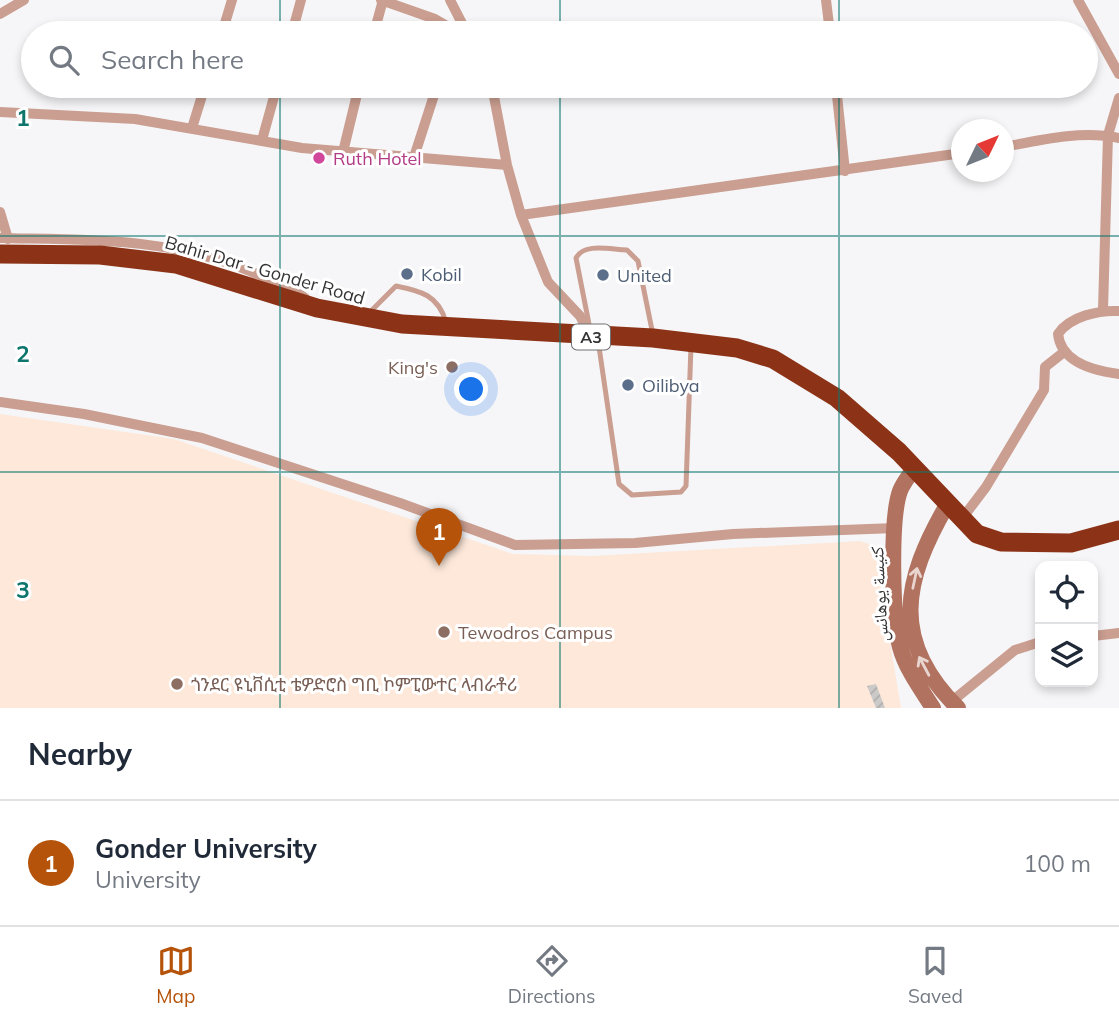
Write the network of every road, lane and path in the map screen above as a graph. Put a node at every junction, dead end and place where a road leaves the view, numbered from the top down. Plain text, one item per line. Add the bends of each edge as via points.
1 (24, 0) edge
2 (232, 0) edge
3 (301, 0) edge
4 (382, 0) edge
5 (450, 0) edge
6 (826, 0) edge
7 (1078, 0) edge
8 (409, 5) edge
9 (0, 18) edge
10 (226, 21) edge
11 (295, 21) edge
12 (377, 21) edge
13 (437, 21) edge
14 (461, 21) edge
15 (829, 21) edge
16 (1090, 21) edge
17 (1098, 36) edge
18 (1119, 74) edge
19 (201, 98) edge
20 (274, 98) edge
21 (356, 98) edge
22 (433, 98) edge
23 (494, 98) edge
24 (837, 98) edge
25 (1119, 98) edge
26 (0, 112) edge
27 (192, 128) junction
28 (1113, 137) edge
29 (262, 140) junction
30 (1014, 145) edge
31 (343, 152) junction
32 (951, 155) edge
33 (414, 157) junction
34 (507, 165) junction
35 (845, 171) junction
36 (0, 212) edge
37 (521, 215) junction
38 (3, 244) edge
39 (1102, 310) junction
40 (1119, 311) edge
41 (363, 319) junction
42 (449, 328) junction
43 (594, 337) junction
44 (653, 338) junction
45 (691, 342) junction
46 (1064, 352) junction
47 (1119, 374) edge
48 (0, 402) edge
49 (914, 468) junction
50 (947, 505) junction
51 (896, 519) junction
52 (961, 520) junction
53 (1119, 530) edge
54 (1119, 633) edge
55 (1098, 635) edge
56 (907, 644) junction
57 (1035, 644) edge
58 (955, 705) edge
59 (933, 708) edge

1 - 9 street
2 - 10 street
3 - 11 street
4 - 8 street
4 - 12 street
5 - 14 street
6 - 15 street
7 - 16 street
8 - 13 street
17 - 18 street
19 - 27 street
20 - 29 street
21 - 31 street
22 - 33 street
23 - 34 street
24 - 35 street
25 - 28 street
26 - 27 street via 135,119
27 - 29 street
28 - 30 street
28 - 39 street
29 - 31 street
31 - 33 street
32 - 35 street
33 - 34 street
34 - 37 street
35 - 37 street
36 - 38 street
37 - 43 street via 548,282
38 - 41 highway, Bahir Dar - Gonder Road / A3 via 176,264
39 - 40 street
39 - 46 street via 1061,329 1059,344
41 - 42 highway, Bahir Dar - Gonder Road / A3
41 - 42 lane via 396,285 433,298
42 - 43 highway, Bahir Dar - Gonder Road / A3
43 - 44 highway, Bahir Dar - Gonder Road / A3
43 - 44 lane via 576,258 587,248 627,250 638,261
43 - 45 lane via 619,484 632,495 681,492 687,486
44 - 45 highway, Bahir Dar - Gonder Road / A3
45 - 49 highway, Bahir Dar - Gonder Road / A3 via 737,348 773,359 805,376 837,398
46 - 47 street via 1085,366
46 - 52 street via 1047,363 1044,390
48 - 51 street via 202,438 516,545 635,543
49 - 50 highway, Bahir Dar - Gonder Road / A3
49 - 51 street, كنيسة يوهانس via 900,491
50 - 52 highway, Bahir Dar - Gonder Road / A3
56 -> 50 street via 914,582 925,544
51 - 56 street, كنيسة يوهانس via 896,611
52 - 53 highway, Bahir Dar - Gonder Road / A3 via 977,534 1000,542 1071,543
54 - 55 street
58 -> 56 street
56 - 59 street, كنيسة يوهانس via 908,668
57 - 58 street via 1015,650

